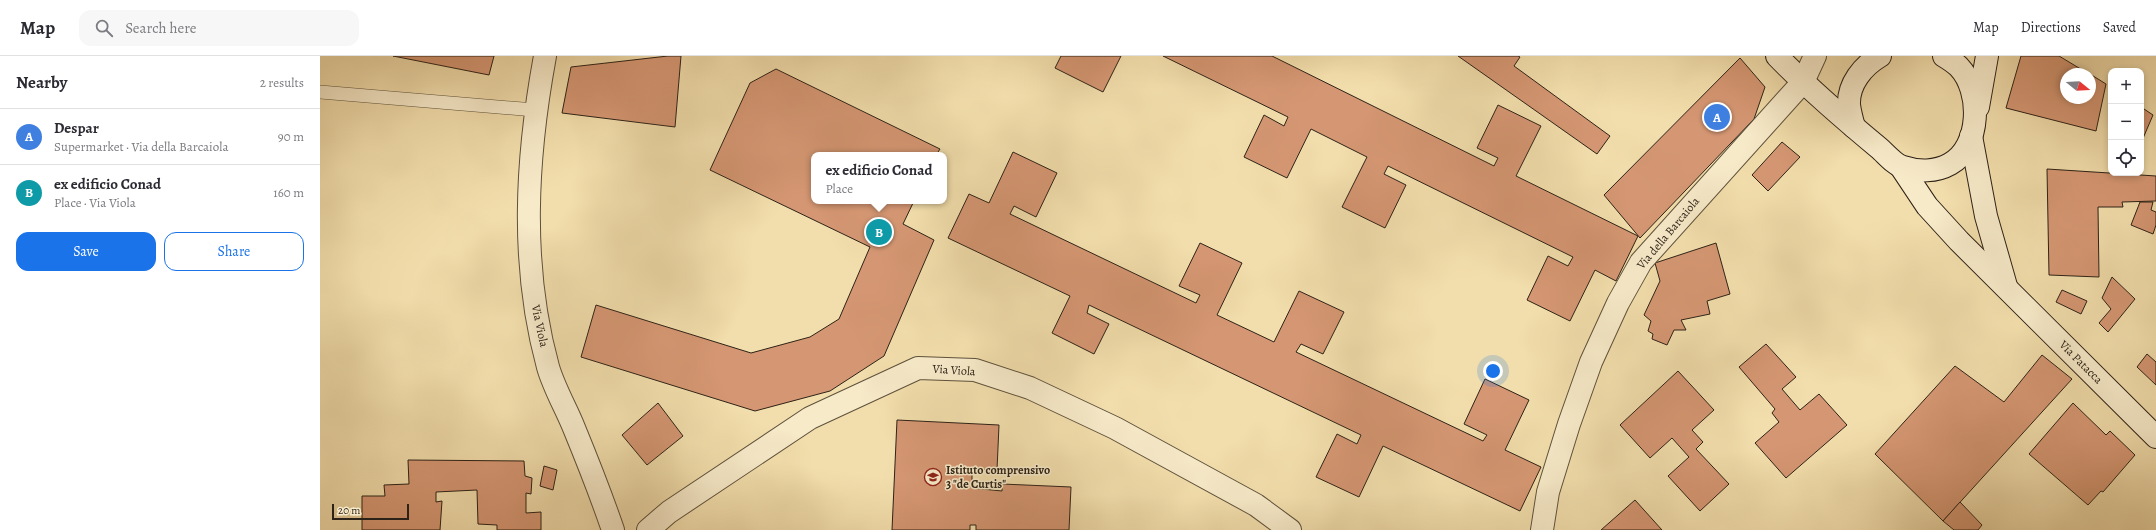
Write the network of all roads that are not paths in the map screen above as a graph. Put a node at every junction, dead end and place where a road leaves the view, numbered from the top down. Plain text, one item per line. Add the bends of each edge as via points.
1 (545, 56) edge
2 (1777, 56) edge
3 (1815, 56) edge
4 (1880, 56) edge
5 (1944, 56) edge
6 (1987, 56) edge
7 (1802, 82) junction
8 (320, 92) edge
9 (535, 110) junction
10 (1977, 114) junction
11 (1854, 127) junction
12 (1971, 136) junction
13 (1901, 167) junction
14 (2006, 287) junction
15 (2156, 437) edge
16 (613, 530) edge
17 (648, 530) edge
18 (1290, 530) edge
19 (1542, 530) edge

1 - 9 street, Via Viola
2 - 7 street, Via Patacca
3 - 7 street, Via della Barcaiola
4 - 11 street via 1868,64 1853,84 1849,104
5 - 10 street via 1959,67 1973,89
6 - 10 street
7 - 11 street, Via Patacca
7 - 19 street, Via della Barcaiola via 1641,262 1618,303 1591,362 1550,485
8 - 9 lane
9 - 16 street, Via Viola via 528,211 534,301 549,368 596,479
10 - 12 street
11 - 13 street, Via Patacca
12 - 13 street via 1962,154 1951,164 1926,171
12 - 14 street, Via Patacca via 1986,216
13 - 14 street, Via Patacca via 1927,206
14 - 15 street, Via Patacca
17 - 18 street, Via Viola via 669,512 810,418 918,368 975,370 1030,388 1115,428 1256,505

